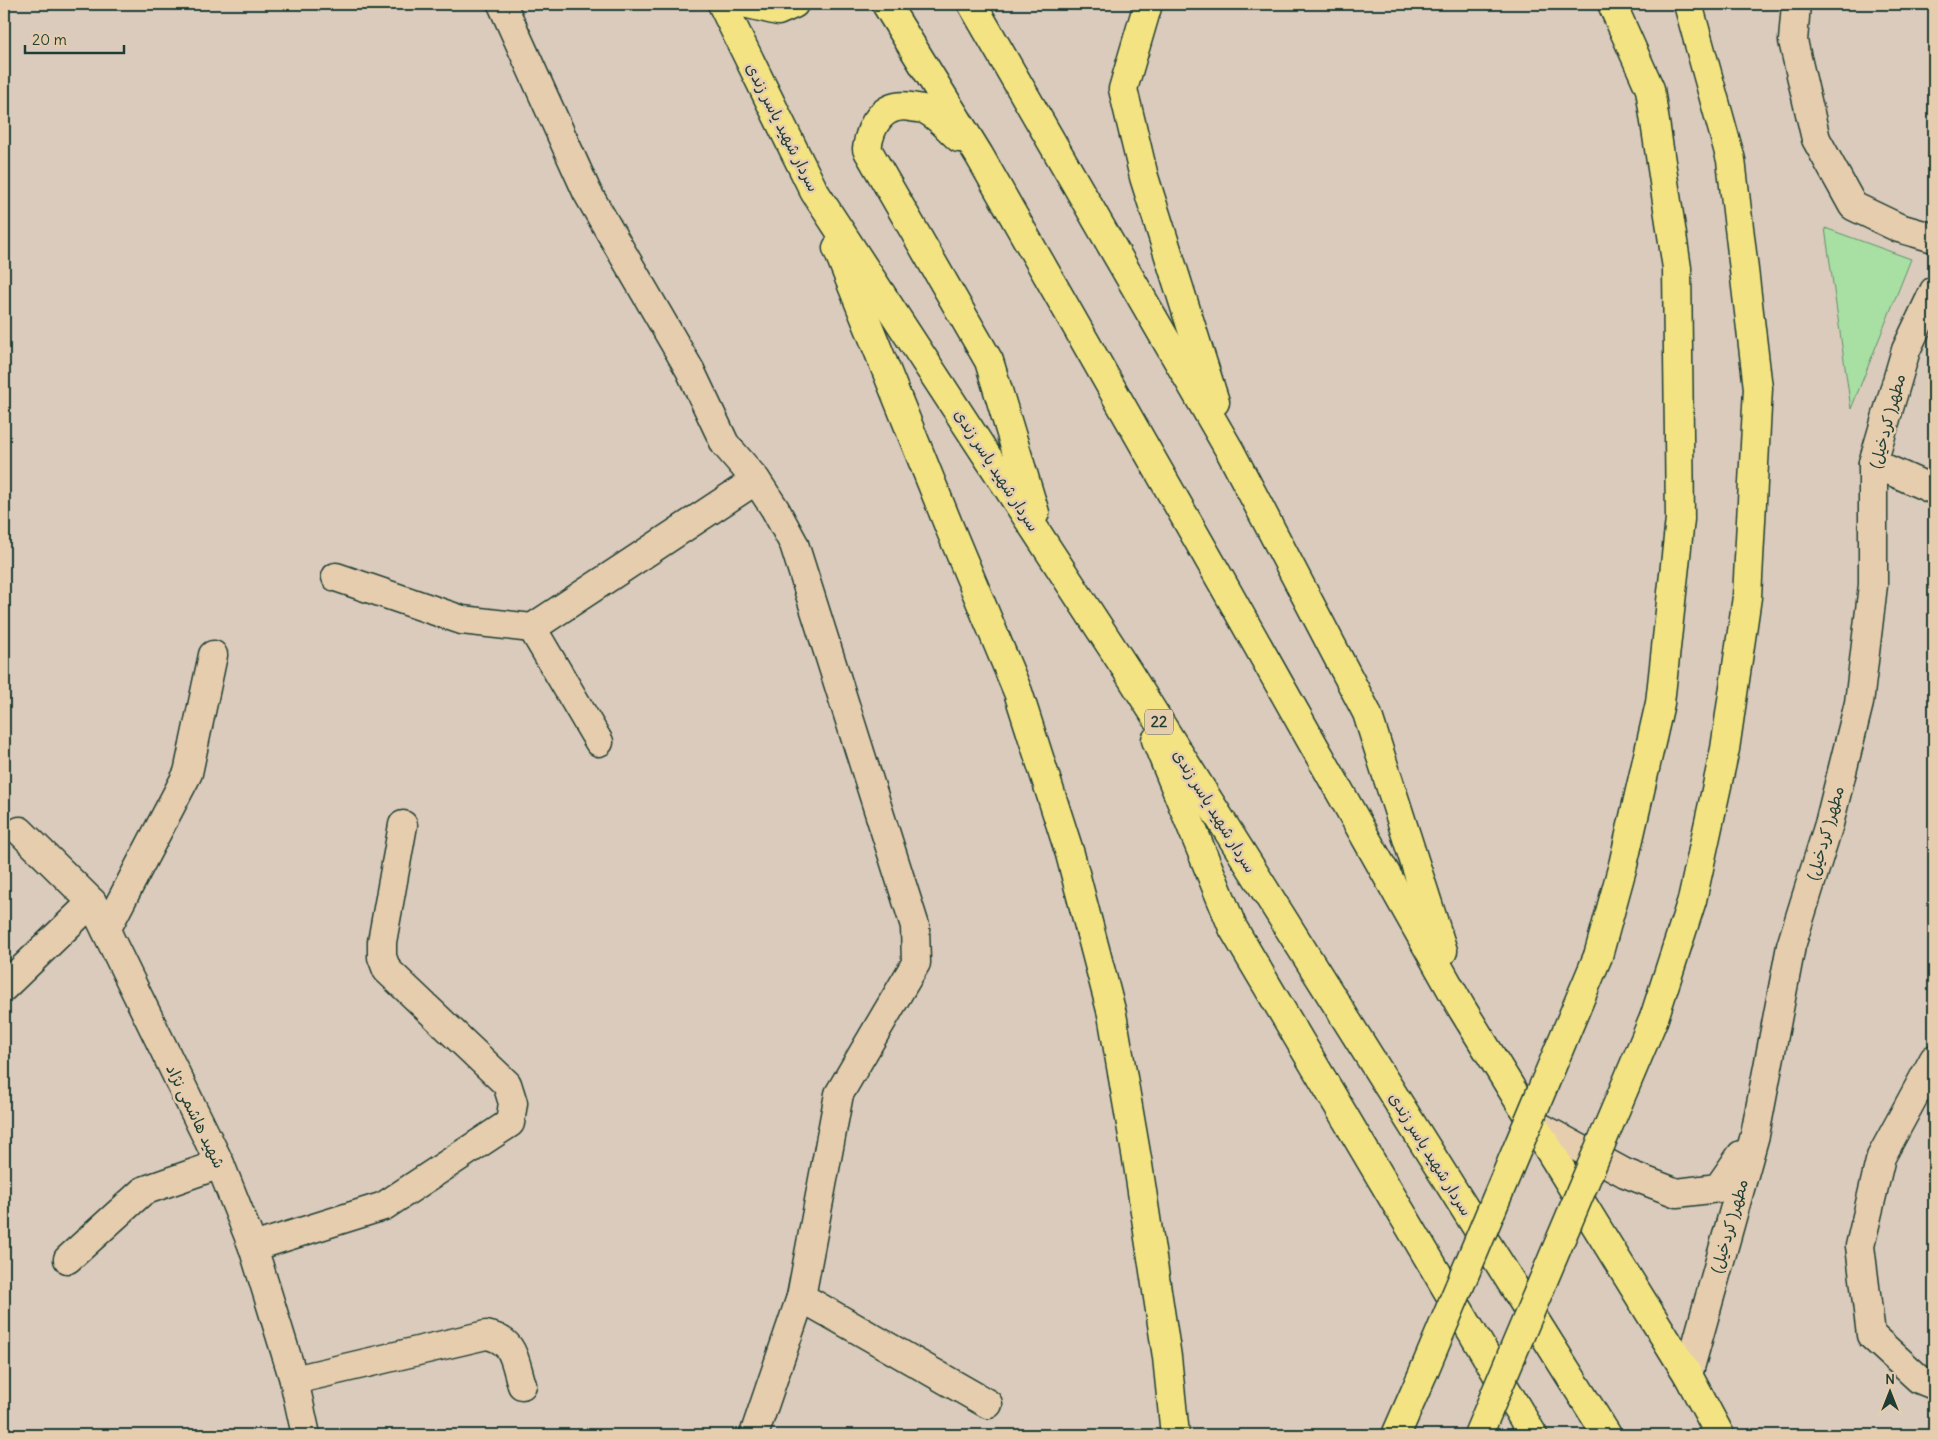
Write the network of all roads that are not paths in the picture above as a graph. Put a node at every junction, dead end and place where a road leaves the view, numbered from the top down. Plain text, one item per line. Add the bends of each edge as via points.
1 (502, 4) edge
2 (722, 4) edge
3 (748, 4) edge
4 (794, 4) edge
5 (886, 4) edge
6 (972, 4) edge
7 (1148, 4) edge
8 (1612, 4) edge
9 (1688, 4) edge
10 (1796, 4) edge
11 (979, 155) junction
12 (814, 191) junction
13 (1934, 238) edge
14 (1934, 291) edge
15 (1230, 451) junction
16 (1873, 463) junction
17 (756, 480) junction
18 (1934, 490) edge
19 (1044, 543) junction
20 (336, 577) dead end
21 (532, 628) junction
22 (213, 655) dead end
23 (1128, 672) junction
24 (599, 742) dead end
25 (403, 825) dead end
26 (20, 831) dead end
27 (92, 902) junction
28 (106, 930) junction
29 (4, 987) edge
30 (1461, 1007) junction
31 (1934, 1059) edge
32 (1531, 1122) junction
33 (1754, 1135) junction
34 (220, 1164) junction
35 (252, 1247) junction
36 (68, 1259) dead end
37 (801, 1297) junction
38 (1688, 1375) junction
39 (294, 1380) junction
40 (522, 1385) dead end
41 (1934, 1385) edge
42 (988, 1404) dead end
43 (306, 1435) edge
44 (754, 1435) edge
45 (1174, 1435) edge
46 (1396, 1435) edge
47 (1478, 1435) edge
48 (1533, 1435) edge
49 (1607, 1435) edge
50 (1720, 1435) edge

1 - 17 street via 587,192 690,370 725,444
2 - 12 highway, سردار شهید یاسر زندی / 22
3 - 4 highway via 778,11
5 - 11 highway
6 - 15 highway
7 - 15 highway via 1123,89 1144,177
8 - 46 highway, bridge via 1650,89 1677,268 1680,519 1660,704 1623,865 1598,956
9 - 47 highway, bridge via 1731,160 1758,388 1747,598 1725,749 1692,900 1654,1018
10 - 13 street via 1793,42 1816,139 1853,206 1898,228
11 - 19 highway via 926,109 906,106 891,109 875,121 867,149 989,361
11 - 30 highway
12 - 19 highway, سردار شهید یاسر زندی / 22
12 - 45 highway via 1018,692 1070,854 1112,1014 1164,1338
14 - 16 street, مطهر( کردخیل) via 1906,350
15 - 30 highway via 1367,713
16 - 18 street
16 - 33 street, مطهر( کردخیل) via 1874,585 1859,704 1829,824 1791,946
17 - 21 street
17 - 37 street via 794,544 915,926 916,963 839,1094
19 - 23 highway, سردار شهید یاسر زندی / 22
20 - 21 street via 462,620
21 - 24 street
22 - 28 street via 188,773
23 - 48 highway via 1233,928
23 - 49 highway, سردار شهید یاسر زندی / 22
25 - 35 street via 382,957 387,970 507,1084 513,1102 510,1123 384,1206
26 - 27 street, شهید هاشمی نژاد
27 - 28 street, شهید هاشمی نژاد
27 - 29 street
28 - 34 street, شهید هاشمی نژاد
30 - 32 highway
31 - 41 street via 1881,1157 1860,1246 1871,1335 1919,1379
32 - 33 street via 1625,1173 1678,1193 1718,1188
32 - 38 highway
33 - 38 street, مطهر( کردخیل)
34 - 35 street, شهید هاشمی نژاد
34 - 36 street via 143,1191
35 - 39 street, شهید هاشمی نژاد
37 - 42 street
37 - 44 street
38 - 50 highway
39 - 40 street via 486,1335 497,1337 509,1346
39 - 43 street, شهید هاشمی نژاد

